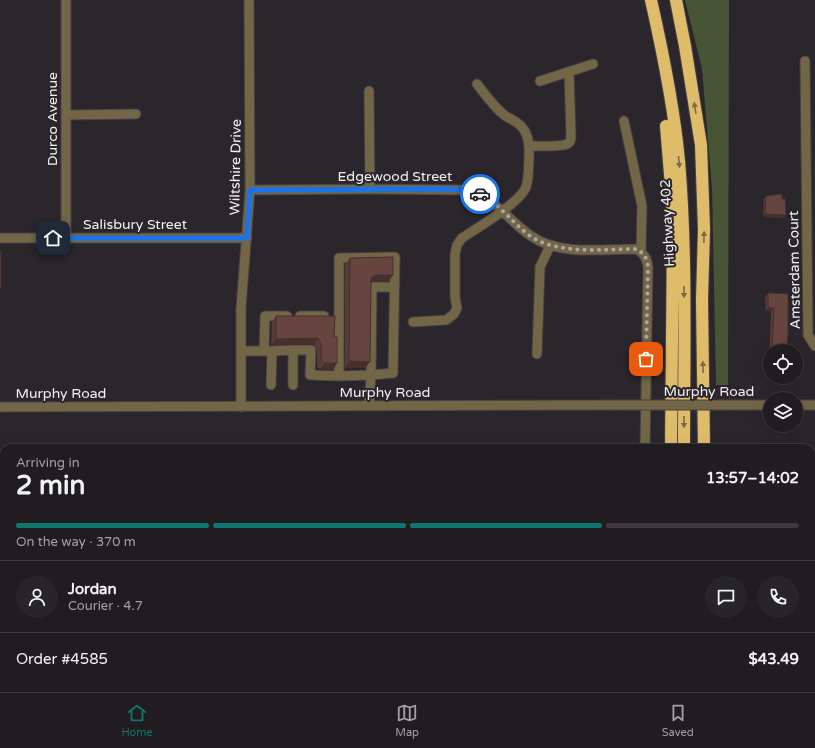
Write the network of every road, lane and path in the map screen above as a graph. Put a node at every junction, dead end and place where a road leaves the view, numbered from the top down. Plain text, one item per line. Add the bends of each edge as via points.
1 (66, 0) edge
2 (249, 0) edge
3 (650, 0) edge
4 (676, 0) edge
5 (805, 61) dead end
6 (593, 64) dead end
7 (569, 72) junction
8 (540, 81) dead end
9 (477, 84) dead end
10 (369, 90) dead end
11 (136, 114) dead end
12 (66, 115) junction
13 (624, 121) dead end
14 (529, 146) junction
15 (370, 189) junction
16 (250, 190) junction
17 (811, 192) edge
18 (503, 211) junction
19 (0, 238) edge
20 (66, 238) junction
21 (247, 238) junction
22 (550, 246) junction
23 (641, 252) junction
24 (395, 286) junction
25 (324, 316) edge
26 (413, 322) dead end
27 (815, 346) edge
28 (293, 350) junction
29 (241, 351) junction
30 (268, 351) junction
31 (537, 354) dead end
32 (371, 375) junction
33 (339, 376) junction
34 (271, 385) dead end
35 (293, 385) dead end
36 (763, 405) edge
37 (803, 405) edge
38 (815, 405) edge
39 (241, 406) junction
40 (370, 406) junction
41 (0, 407) edge
42 (645, 444) edge
43 (670, 444) edge
44 (684, 444) edge
45 (704, 444) edge

1 - 12 street, Durco Avenue
2 - 16 street, Wiltshire Drive
3 - 43 highway via 672,186
3 -> 44 highway, Highway 402 via 667,78 682,199
45 -> 4 highway via 704,229 701,145
5 - 17 street, Amsterdam Court
6 - 7 street
7 - 8 street
7 - 14 street via 570,142 560,145
9 - 14 street via 504,115 519,123
10 - 15 street
11 - 12 street
12 - 20 street, Durco Avenue
13 - 23 street via 642,206
14 - 18 street via 526,188
15 - 16 street, Edgewood Street
15 - 18 street, Edgewood Street via 466,190 484,196
16 - 21 street, Wiltshire Drive
17 - 27 street, Amsterdam Court via 808,335
18 - 22 street, Edgewood Street via 530,235
18 - 26 street via 462,238 458,245 455,254 455,297 458,308 454,314 446,320
19 - 20 street, Salisbury Street
20 - 21 street, Salisbury Street
21 - 29 street, Wiltshire Drive via 241,308
22 - 23 street, Edgewood Street via 636,249
22 - 31 street via 540,267
23 - 42 street via 647,260 648,267
24 - 32 street via 393,373
24 - 32 street via 372,287
24 - 33 street via 396,257 339,258
25 - 30 street via 265,316
28 - 30 street
28 - 33 street via 311,350 310,375
28 - 35 street
29 - 30 street
29 - 39 street, Wiltshire Drive
30 - 34 street
32 - 33 street
32 - 40 street
36 - 40 street, Murphy Road, bridge
37 - 38 street
39 - 40 street, Murphy Road
39 - 41 street, Murphy Road

